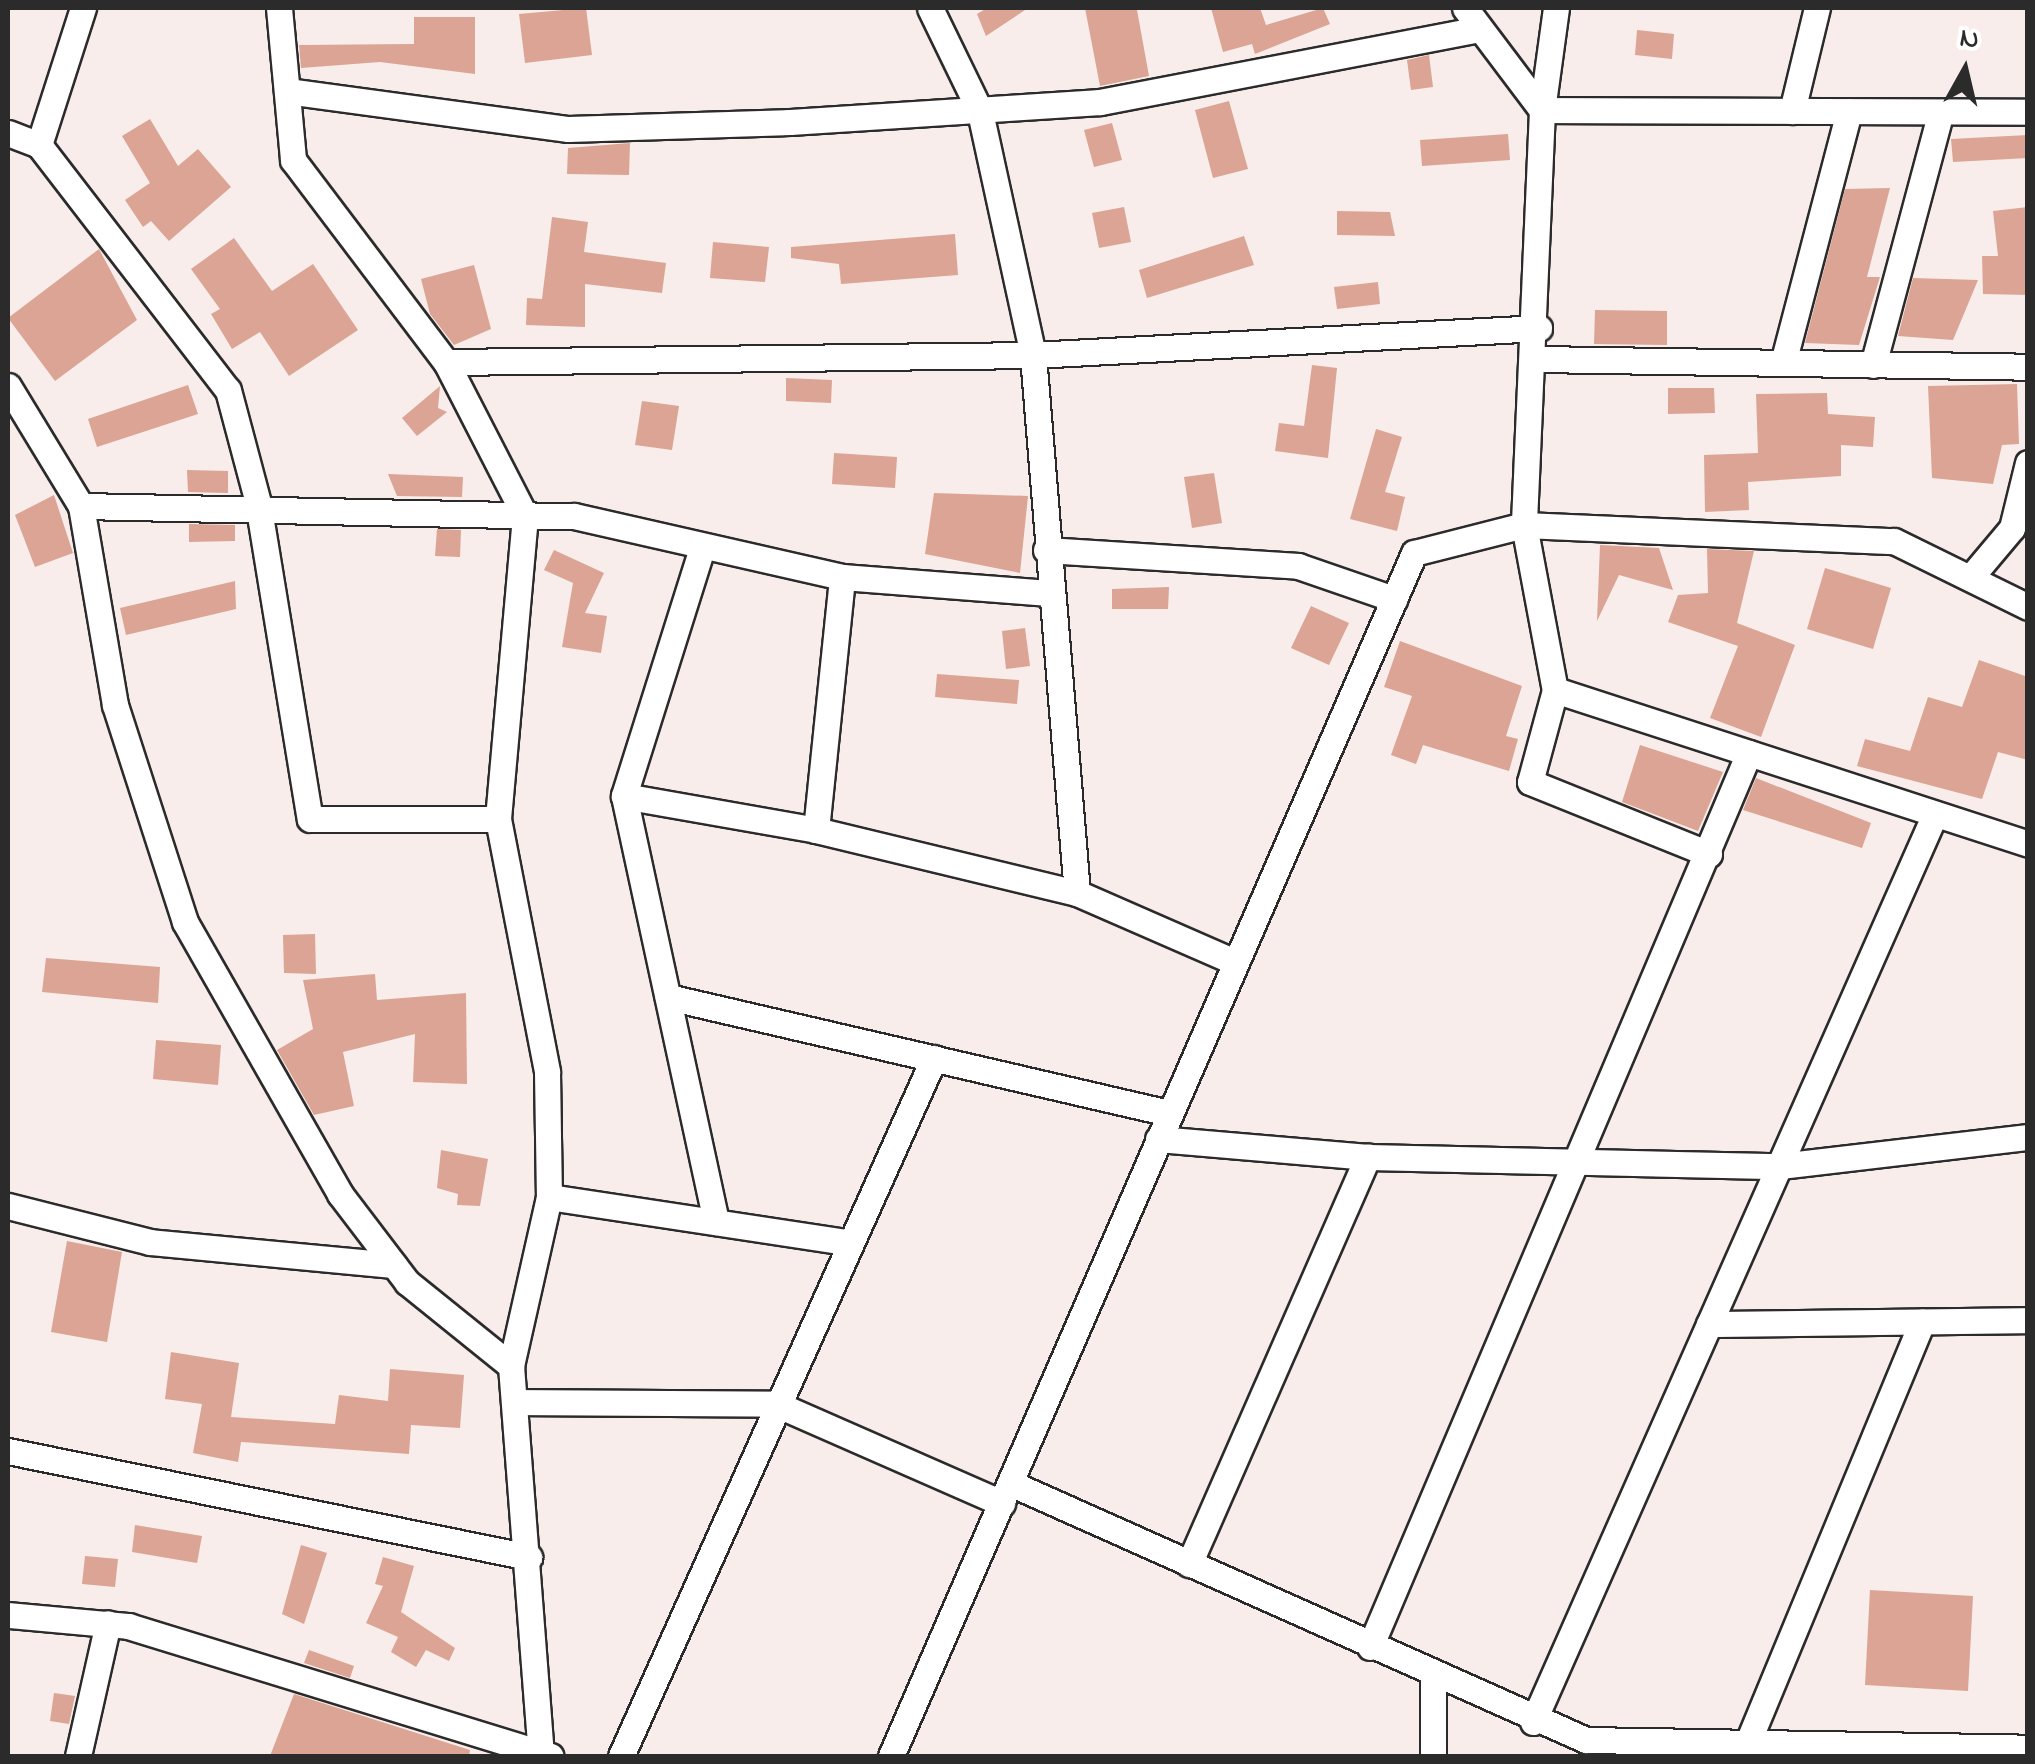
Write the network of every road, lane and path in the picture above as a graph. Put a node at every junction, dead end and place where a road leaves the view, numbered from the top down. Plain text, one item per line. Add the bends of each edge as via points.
1 (83, 8) edge
2 (280, 8) edge
3 (930, 8) edge
4 (1556, 8) edge
5 (1817, 8) edge
6 (1470, 19) edge
7 (287, 91) junction
8 (1542, 110) junction
9 (1792, 110) junction
10 (1850, 111) junction
11 (980, 112) junction
12 (1941, 112) junction
13 (2028, 112) edge
14 (8, 132) edge
15 (39, 144) junction
16 (1538, 328) junction
17 (1033, 355) junction
18 (1536, 359) junction
19 (446, 362) junction
20 (1783, 363) junction
21 (1872, 365) junction
22 (2028, 367) edge
23 (8, 386) edge
24 (2028, 463) edge
25 (258, 503) junction
26 (81, 506) junction
27 (525, 516) junction
28 (1524, 525) junction
29 (2020, 528) edge
30 (702, 548) junction
31 (1046, 550) junction
32 (842, 577) junction
33 (1970, 578) junction
34 (1049, 594) junction
35 (1394, 599) junction
36 (2028, 607) edge
37 (1556, 690) junction
38 (1749, 753) junction
39 (624, 796) junction
40 (1936, 814) junction
41 (498, 819) junction
42 (816, 830) junction
43 (2028, 844) edge
44 (1708, 854) junction
45 (1076, 894) junction
46 (1235, 962) junction
47 (668, 997) junction
48 (934, 1058) junction
49 (1169, 1113) junction
50 (2028, 1137) edge
51 (1158, 1139) junction
52 (1368, 1157) junction
53 (1583, 1162) junction
54 (1780, 1166) junction
55 (549, 1197) junction
56 (8, 1206) edge
57 (716, 1222) junction
58 (848, 1242) junction
59 (394, 1265) junction
60 (2028, 1320) edge
61 (1922, 1322) junction
62 (1709, 1324) junction
63 (511, 1366) junction
64 (520, 1402) junction
65 (776, 1404) junction
66 (8, 1451) edge
67 (1006, 1493) junction
68 (529, 1557) junction
69 (1189, 1564) junction
70 (8, 1615) edge
71 (108, 1623) junction
72 (1370, 1647) junction
73 (1433, 1676) junction
74 (1532, 1722) junction
75 (1748, 1742) junction
76 (2028, 1748) edge
77 (78, 1756) edge
78 (541, 1756) edge
79 (550, 1756) edge
80 (621, 1756) edge
81 (892, 1756) edge
82 (1432, 1756) edge

1 - 15 street
2 - 7 street
3 - 11 street
4 - 8 street
5 - 9 street
6 - 8 street
6 - 11 street via 1100,102
7 - 11 street via 568,129
7 - 19 street via 293,160
8 - 9 street
8 - 16 street
9 - 10 street
10 - 12 street
10 - 20 street
11 - 17 street
12 - 13 street
12 - 21 street
14 - 15 street
15 - 25 street via 228,390
16 - 17 street
16 - 18 street
17 - 19 street
17 - 31 street
18 - 20 street
18 - 28 street
19 - 27 street
20 - 21 street
21 - 22 street
23 - 26 street
24 - 29 street
25 - 26 street
25 - 27 street
25 - 41 street via 310,820
26 - 59 street via 115,704 185,922 340,1194
27 - 30 street via 574,516
27 - 41 street
28 - 33 street via 1894,541
28 - 35 street via 1414,553
28 - 37 street
29 - 33 street
30 - 32 street
30 - 39 street
31 - 34 street
31 - 35 street via 1298,566
32 - 34 street
32 - 42 street
33 - 36 street
34 - 45 street
35 - 46 street
37 - 38 street
37 - 44 street via 1530,782
38 - 40 street
38 - 44 street
39 - 42 street
39 - 47 street
40 - 43 street
40 - 54 street
41 - 55 street via 547,1072
42 - 45 street
44 - 53 street
45 - 46 street
46 - 49 street
47 - 48 street
47 - 57 street
48 - 49 street
48 - 58 street
49 - 51 street
50 - 54 street
51 - 52 street
51 - 67 street
52 - 53 street
52 - 69 street
53 - 54 street
53 - 72 street
54 - 62 street
55 - 57 street
55 - 63 street
56 - 59 street via 150,1242
57 - 58 street
58 - 65 street
59 - 63 street
60 - 61 street
61 - 62 street
61 - 75 street
62 - 74 street
63 - 64 street
64 - 65 street
64 - 68 street
65 - 67 street
65 - 80 street
66 - 68 street
67 - 69 street
67 - 81 street
68 - 78 street
69 - 72 street
70 - 71 street
71 - 77 street
71 - 78 street
72 - 73 street
73 - 74 street
73 - 82 street
74 - 75 street via 1586,1740
75 - 76 street
78 - 79 street

